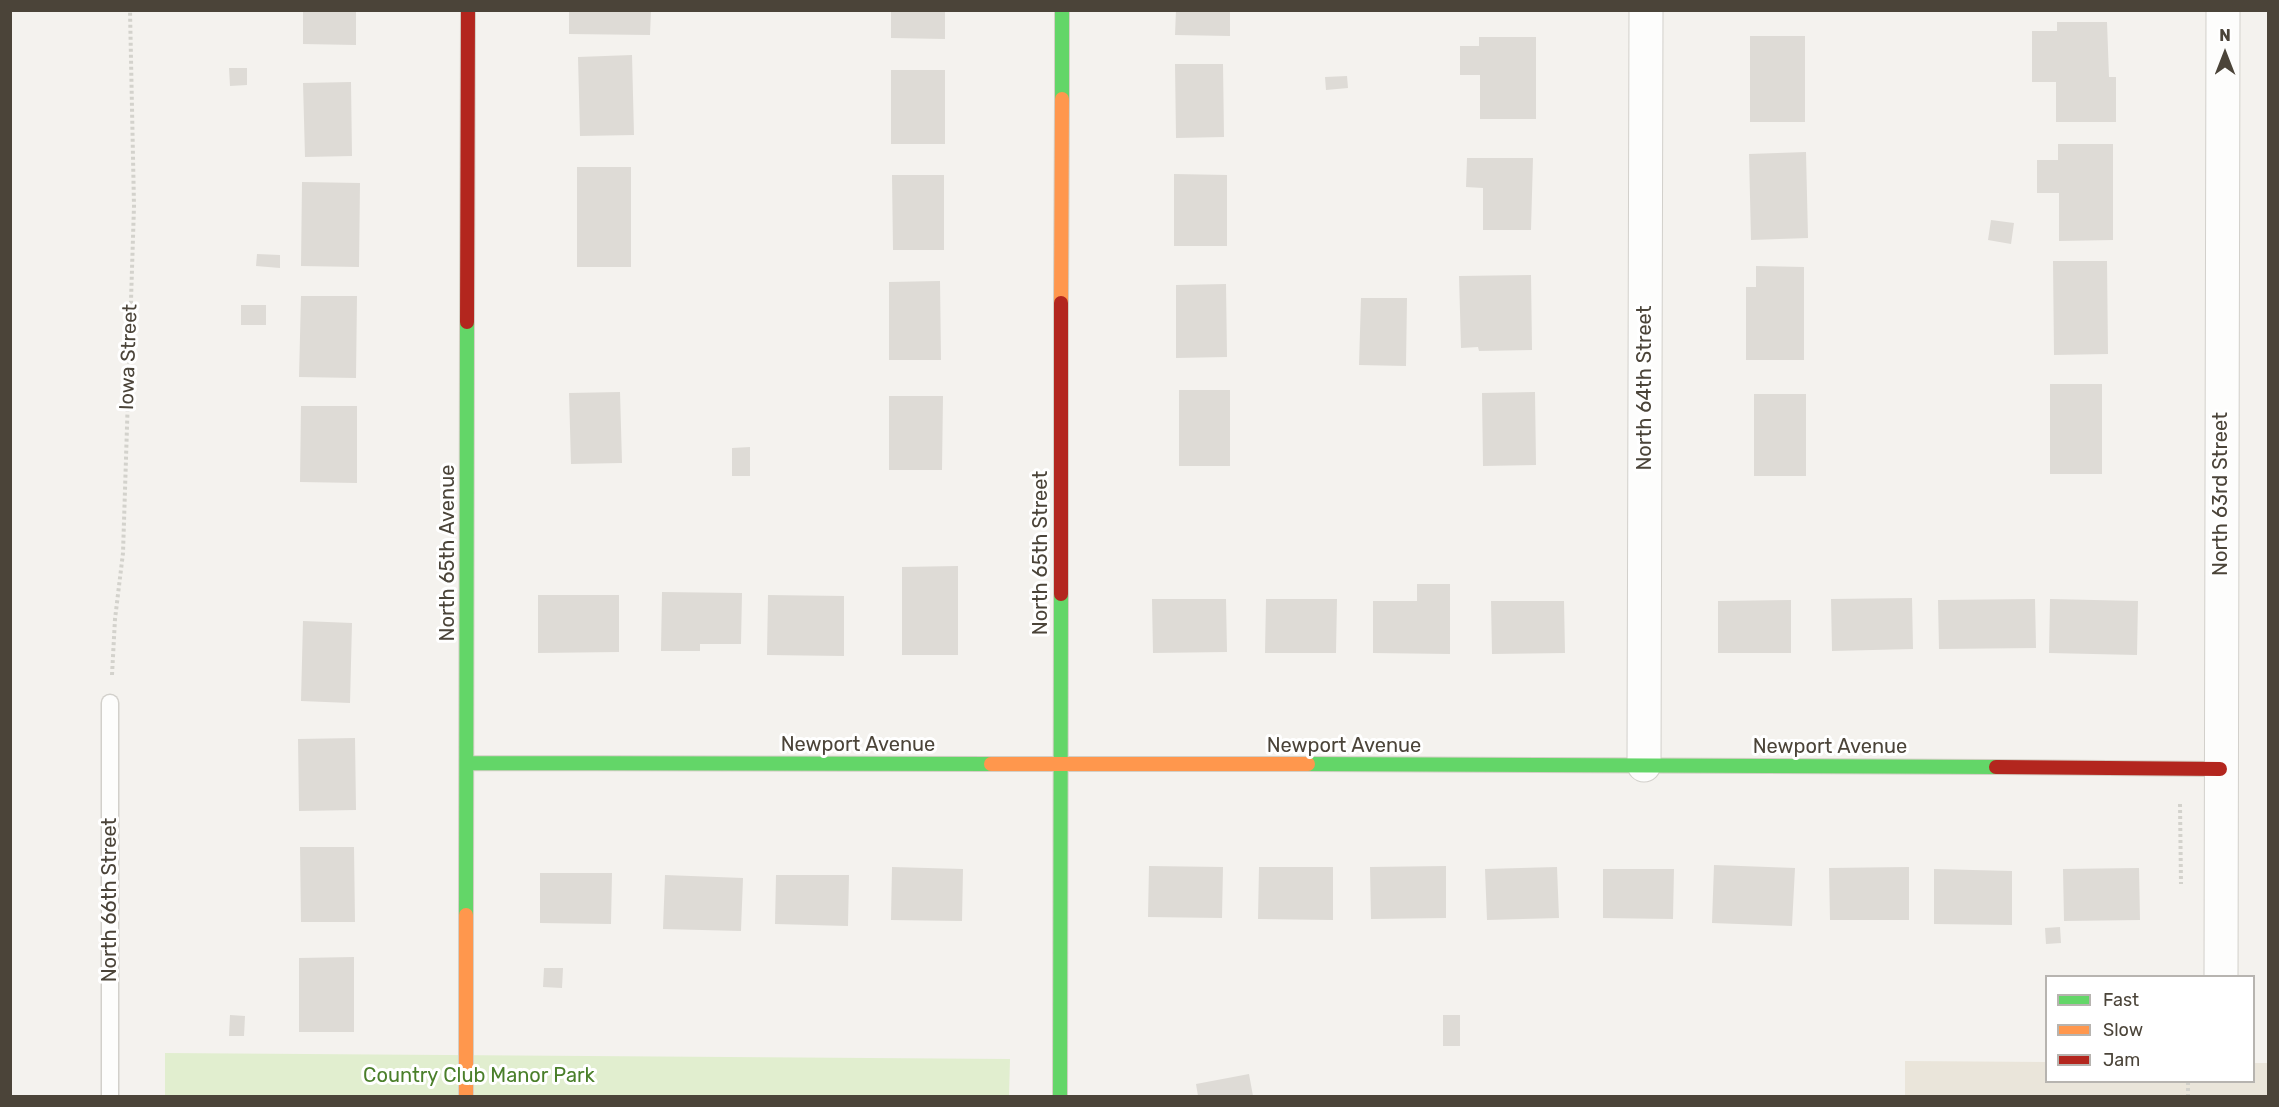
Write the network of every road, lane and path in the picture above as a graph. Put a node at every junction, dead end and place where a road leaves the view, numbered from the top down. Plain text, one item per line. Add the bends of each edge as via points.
1 (130, 10) edge
2 (468, 10) edge
3 (1062, 10) edge
4 (1646, 10) edge
5 (2223, 10) edge
6 (110, 703) joint
7 (467, 763) junction
8 (1061, 765) junction
9 (1644, 765) junction
10 (2220, 769) junction
11 (2221, 975) edge
12 (110, 1096) edge
13 (466, 1096) edge
14 (1060, 1096) edge

1 - 6 path, Iowa Street via 134,206 123,554
2 - 7 street, North 65th Avenue
3 - 8 street, North 65th Street
4 - 9 street, North 64th Street
5 - 10 street, North 63rd Street
6 - 12 lane, North 66th Street
7 - 8 street, Newport Avenue
7 - 13 street, North 65th Avenue
8 - 9 street, Newport Avenue
8 - 14 street, North 65th Street
9 - 10 street, Newport Avenue
10 - 11 street, North 63rd Street

